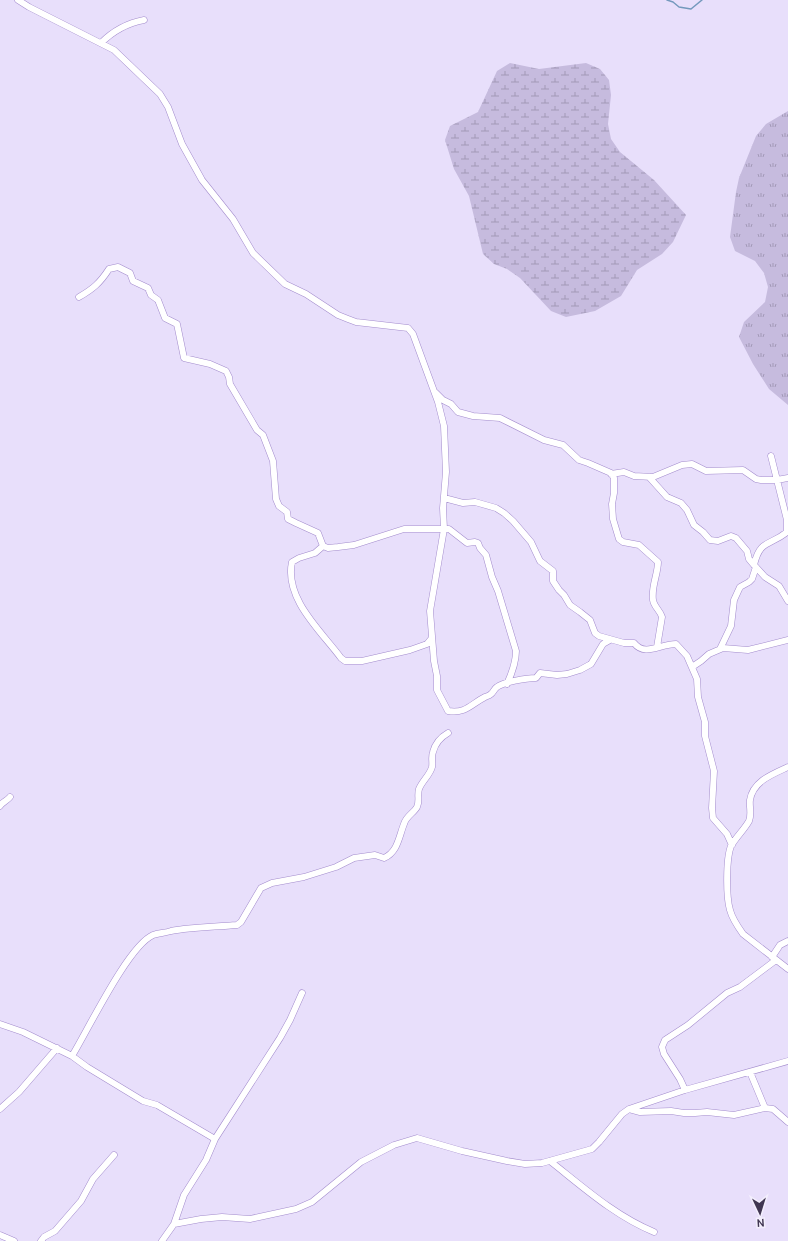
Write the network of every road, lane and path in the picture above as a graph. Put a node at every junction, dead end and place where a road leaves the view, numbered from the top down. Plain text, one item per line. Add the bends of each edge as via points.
1 (18, 0) edge
2 (144, 20) dead end
3 (101, 43) junction
4 (79, 297) dead end
5 (434, 391) junction
6 (771, 456) dead end
7 (611, 474) junction
8 (649, 477) junction
9 (788, 478) edge
10 (777, 480) junction
11 (444, 498) junction
12 (444, 529) junction
13 (323, 546) junction
14 (755, 566) junction
15 (788, 601) edge
16 (432, 638) junction
17 (610, 640) junction
18 (788, 640) edge
19 (657, 647) junction
20 (720, 649) junction
21 (692, 667) junction
22 (507, 684) junction
23 (448, 733) dead end
24 (788, 767) edge
25 (10, 796) dead end
26 (0, 806) edge
27 (732, 845) junction
28 (788, 941) edge
29 (774, 958) junction
30 (788, 969) edge
31 (302, 993) dead end
32 (0, 1024) edge
33 (57, 1048) junction
34 (72, 1056) junction
35 (788, 1061) edge
36 (750, 1072) junction
37 (686, 1090) junction
38 (765, 1108) junction
39 (0, 1109) edge
40 (629, 1109) junction
41 (788, 1122) edge
42 (215, 1139) junction
43 (114, 1155) dead end
44 (550, 1161) junction
45 (174, 1224) junction
46 (654, 1232) dead end
47 (0, 1235) edge
48 (14, 1241) edge
49 (41, 1241) edge
50 (162, 1241) edge

1 - 3 street
2 - 3 street via 127,25
3 - 5 street via 118,53 165,100 176,131 195,169 233,218 253,254 285,284 338,315 356,322 408,328 413,334
4 - 13 street via 94,288 109,269 118,267 130,273 133,281 148,288 151,295 158,300 165,318 177,324 184,358 226,371 230,384 257,430 263,435 273,461 276,499 279,506 287,512 288,518 318,533
5 - 7 street via 458,412 500,418 544,440 563,445 579,460
5 - 11 street via 444,426
6 - 10 street
7 - 8 street via 624,472
7 - 19 street via 614,478 613,519 619,539 639,545 658,562 653,598 662,617
8 - 10 street via 692,464 706,471 743,470 756,479
8 - 14 street via 667,497 681,503 694,525 710,540 718,541 731,536 736,538
9 - 10 street
10 - 14 street via 787,520 787,532 762,546 757,554
11 - 12 street
11 - 17 street via 463,503 476,502 496,508 513,521 531,542 540,561 553,571 554,581 570,605 590,620 595,633
12 - 13 street via 404,529 354,545 338,548
12 - 16 street via 430,611
12 - 22 street via 449,529 467,543 478,543 486,555 516,651 513,671
13 - 16 street via 315,553 292,562 292,576 294,588 307,616 341,658 345,661 362,661 410,650 427,644
14 - 15 street via 765,577 779,586
14 - 20 street via 752,578 740,587 734,600 731,626
16 - 22 street via 437,690 448,711 465,710 492,694 496,688
17 - 19 street via 634,643 638,648 646,650
17 - 22 street via 603,644 591,664 580,670 557,675 540,673 536,678
18 - 20 street via 748,650
19 - 21 street via 676,644 687,656
20 - 21 street
21 - 27 street via 697,679 705,736 714,771 713,818 727,834
23 - 34 street via 442,736 433,752 432,768 419,789 416,809 403,824 400,838 388,856 354,858 336,867 304,877 272,883 261,888 241,922 237,924 177,930 148,938 119,974
24 - 27 street via 756,786 750,799 749,821
25 - 26 street
27 - 29 street via 727,862 730,911 743,934
28 - 29 street via 780,946
29 - 30 street
29 - 37 street via 740,987 727,993 665,1040 662,1047 664,1054
31 - 42 street via 280,1038
32 - 33 street
33 - 34 street
33 - 39 street via 19,1092
34 - 42 street via 143,1100 157,1105
35 - 36 street
36 - 37 street
36 - 38 street
37 - 40 street
38 - 40 street via 734,1115 707,1112 640,1112
38 - 41 street via 773,1109
40 - 44 street via 592,1149
42 - 45 street via 206,1160 184,1195
43 - 49 street via 93,1179 81,1201 54,1231
44 - 45 street via 525,1164 462,1151 417,1138 394,1145 361,1162 312,1202 296,1209 250,1219 201,1218
44 - 46 street via 605,1205
45 - 50 street
47 - 48 street

